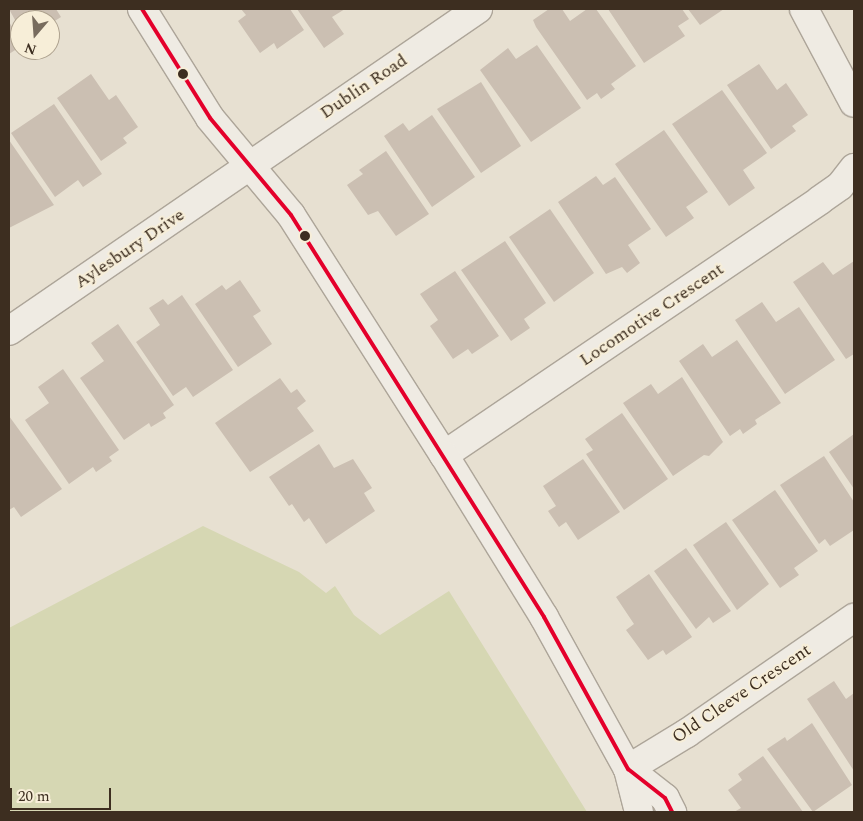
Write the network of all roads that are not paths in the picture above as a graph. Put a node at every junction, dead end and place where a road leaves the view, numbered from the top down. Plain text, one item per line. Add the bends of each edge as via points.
1 (142, 9) edge
2 (478, 9) edge
3 (804, 9) edge
4 (854, 102) edge
5 (250, 166) junction
6 (854, 168) edge
7 (9, 331) edge
8 (444, 455) junction
9 (854, 618) edge
10 (628, 769) junction
11 (639, 812) edge
12 (672, 812) edge

1 - 5 street via 210,118
2 - 5 street, Dublin Road
3 - 4 street
5 - 7 street, Aylesbury Drive
5 - 8 street via 291,215
6 - 8 street, Locomotive Crescent via 840,186
8 - 10 street via 544,617
9 - 10 street, Old Cleeve Crescent via 687,733
10 - 11 street
10 - 12 street via 665,798

